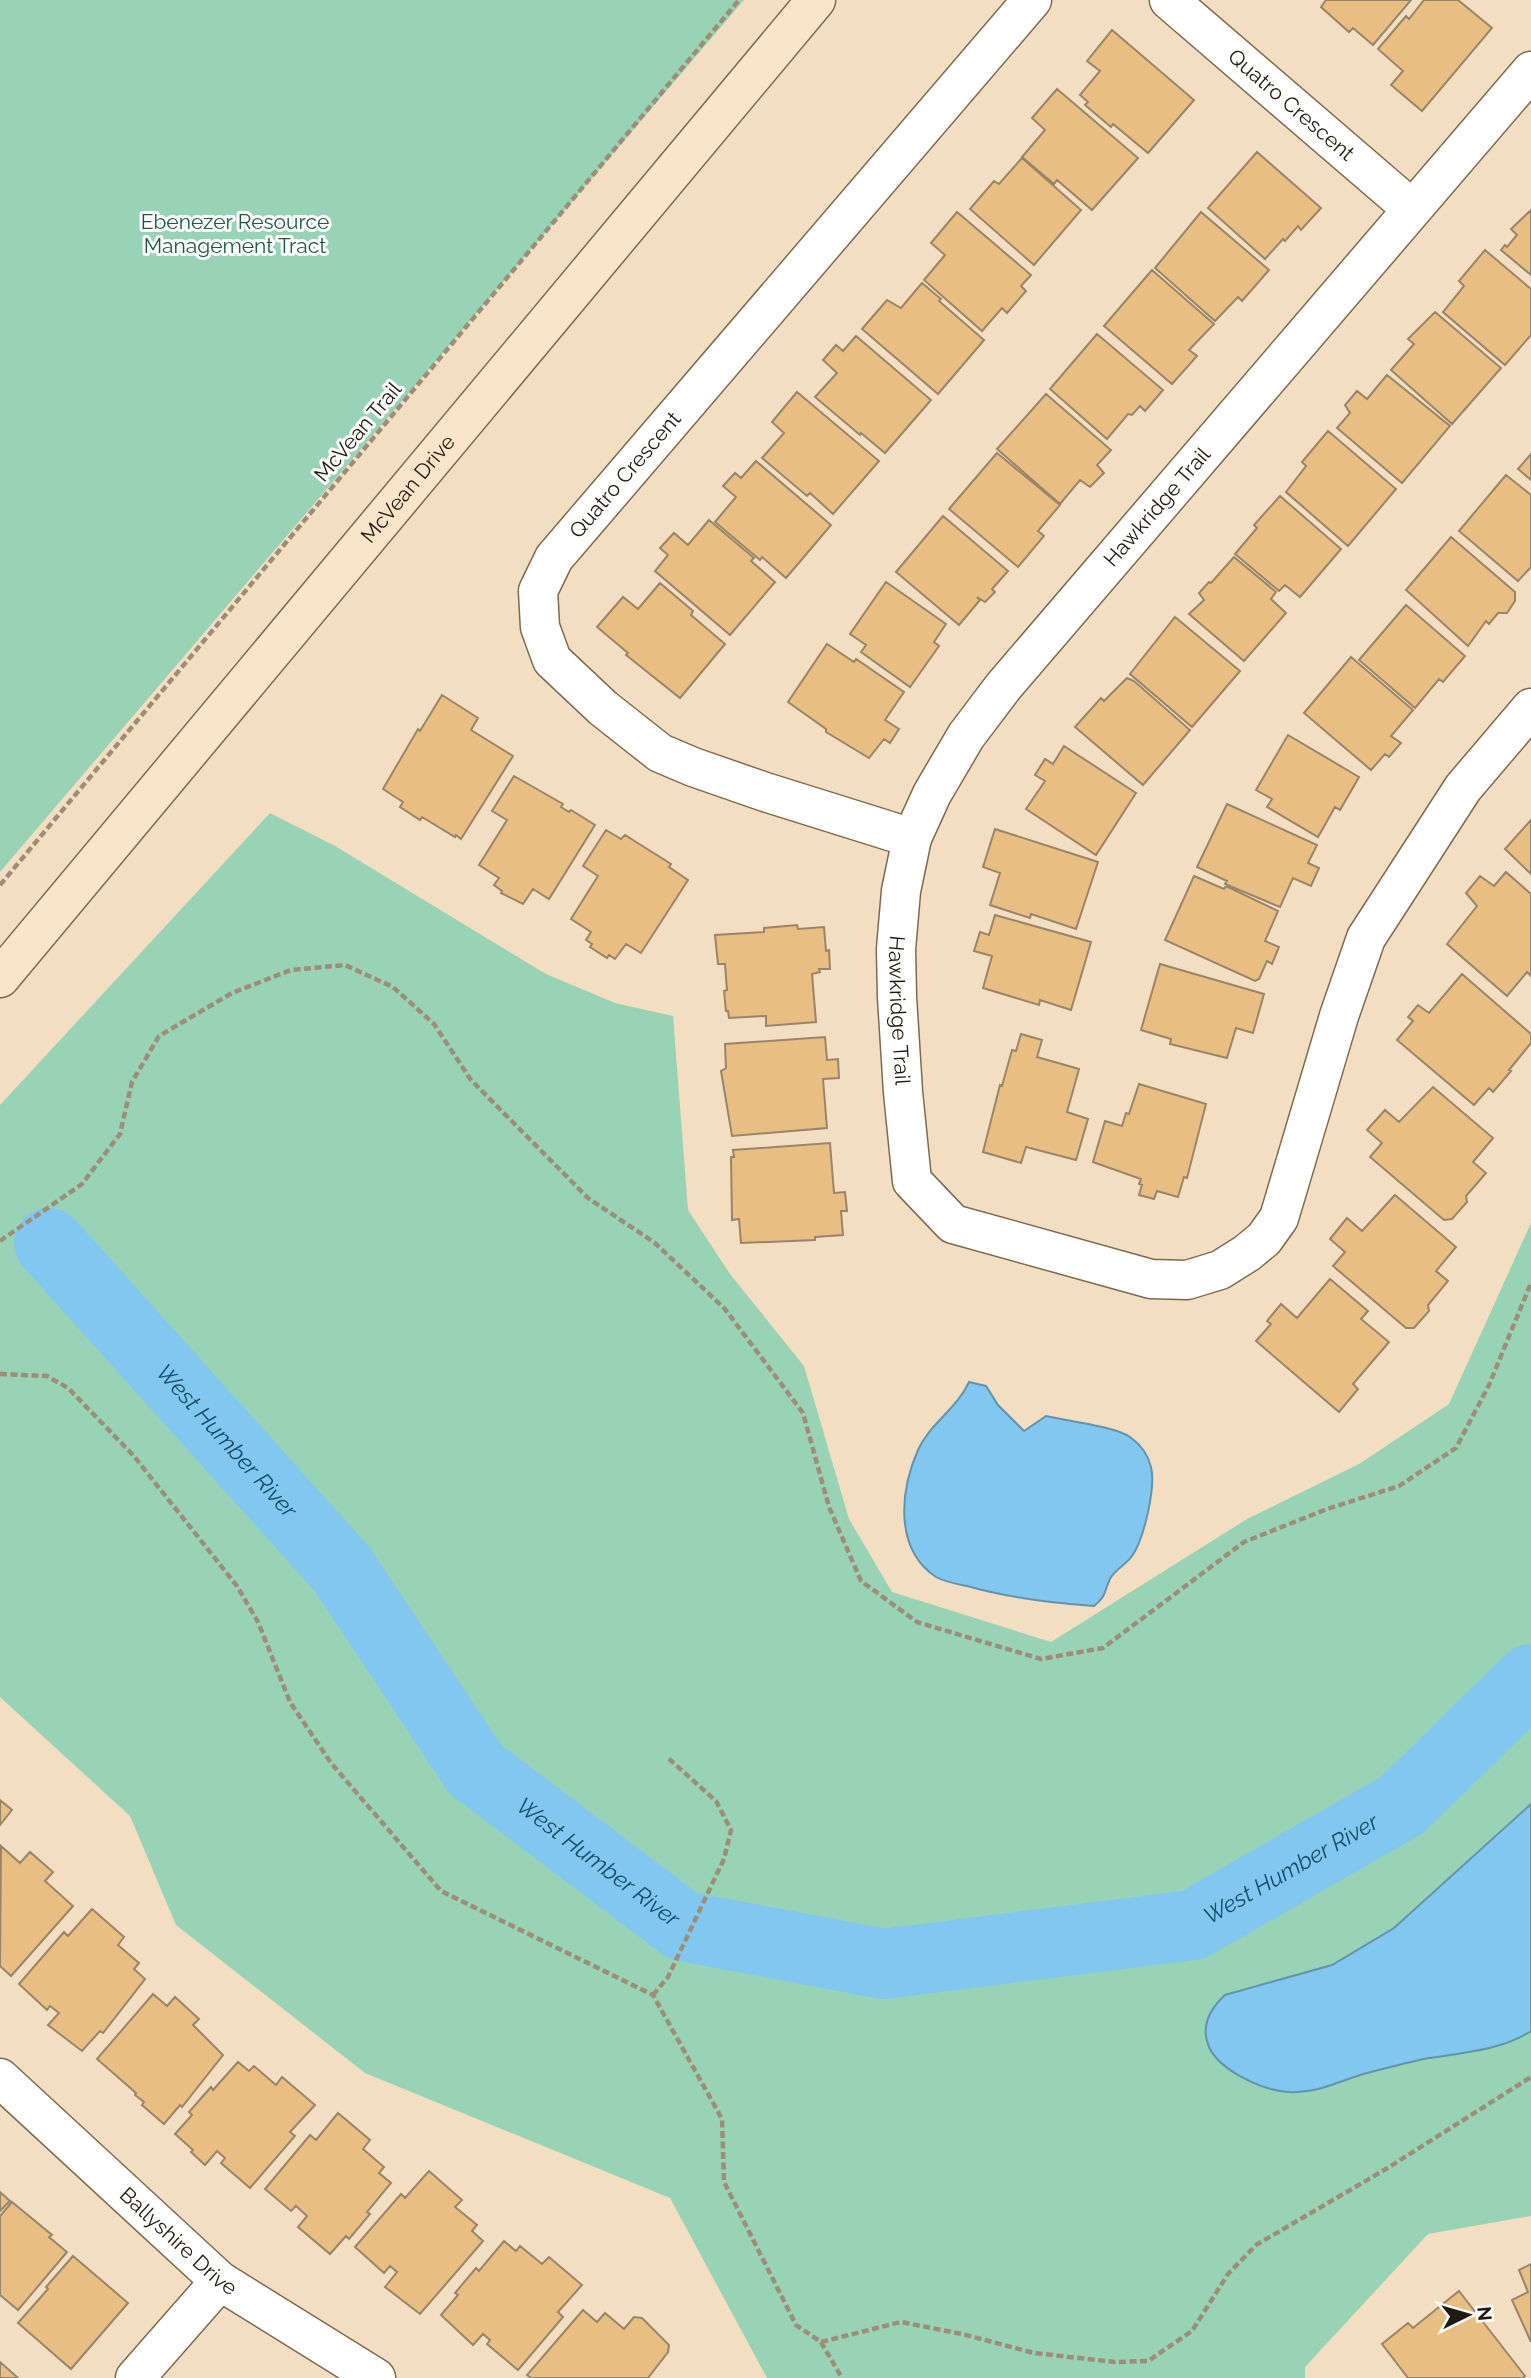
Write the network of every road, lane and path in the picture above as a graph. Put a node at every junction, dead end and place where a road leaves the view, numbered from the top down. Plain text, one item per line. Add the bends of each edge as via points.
1 (739, 0) edge
2 (816, 0) edge
3 (1032, 0) edge
4 (1169, 0) edge
5 (1531, 71) edge
6 (1412, 209) junction
7 (1531, 708) edge
8 (912, 838) junction
9 (0, 885) edge
10 (0, 978) edge
11 (0, 1241) edge
12 (1531, 1283) edge
13 (0, 1374) edge
14 (668, 1758) dead end
15 (653, 1995) junction
16 (1531, 2077) edge
17 (0, 2078) edge
18 (220, 2281) junction
19 (821, 2342) junction
20 (135, 2378) edge
21 (376, 2378) edge
22 (842, 2378) edge

1 - 9 path, McVean Trail
2 - 10 main road, McVean Drive
3 - 8 street, Quatro Crescent via 554,558 538,591 540,627 552,660 660,753
4 - 6 street, Quatro Crescent
5 - 6 street, Hawkridge Trail
6 - 8 street, Hawkridge Trail via 1003,687 932,794
7 - 8 street, Hawkridge Trail via 1463,788 1366,938 1279,1217 1247,1253 1220,1270 1187,1280 1151,1279 953,1224 912,1181 896,949
11 - 12 path via 82,1184 120,1134 132,1082 159,1036 232,993 291,970 345,965 393,988 434,1024 471,1080 588,1198 655,1243 725,1309 803,1413 829,1507 861,1581 917,1622 1041,1659 1103,1648 1244,1542 1399,1486 1456,1448 1489,1384
13 - 15 path via 47,1376 68,1388 132,1455 237,1586 258,1622 290,1702 331,1763 441,1891
14 - 15 path via 716,1801 731,1830 724,1859 667,1977
15 - 19 path via 722,2119 724,2182 796,2325
16 - 19 path via 1256,2245 1228,2274 1192,2331 1147,2361 1034,2353 901,2322
17 - 18 street, Ballyshire Drive
18 - 20 street
18 - 21 street, Ballyshire Drive
19 - 22 path

